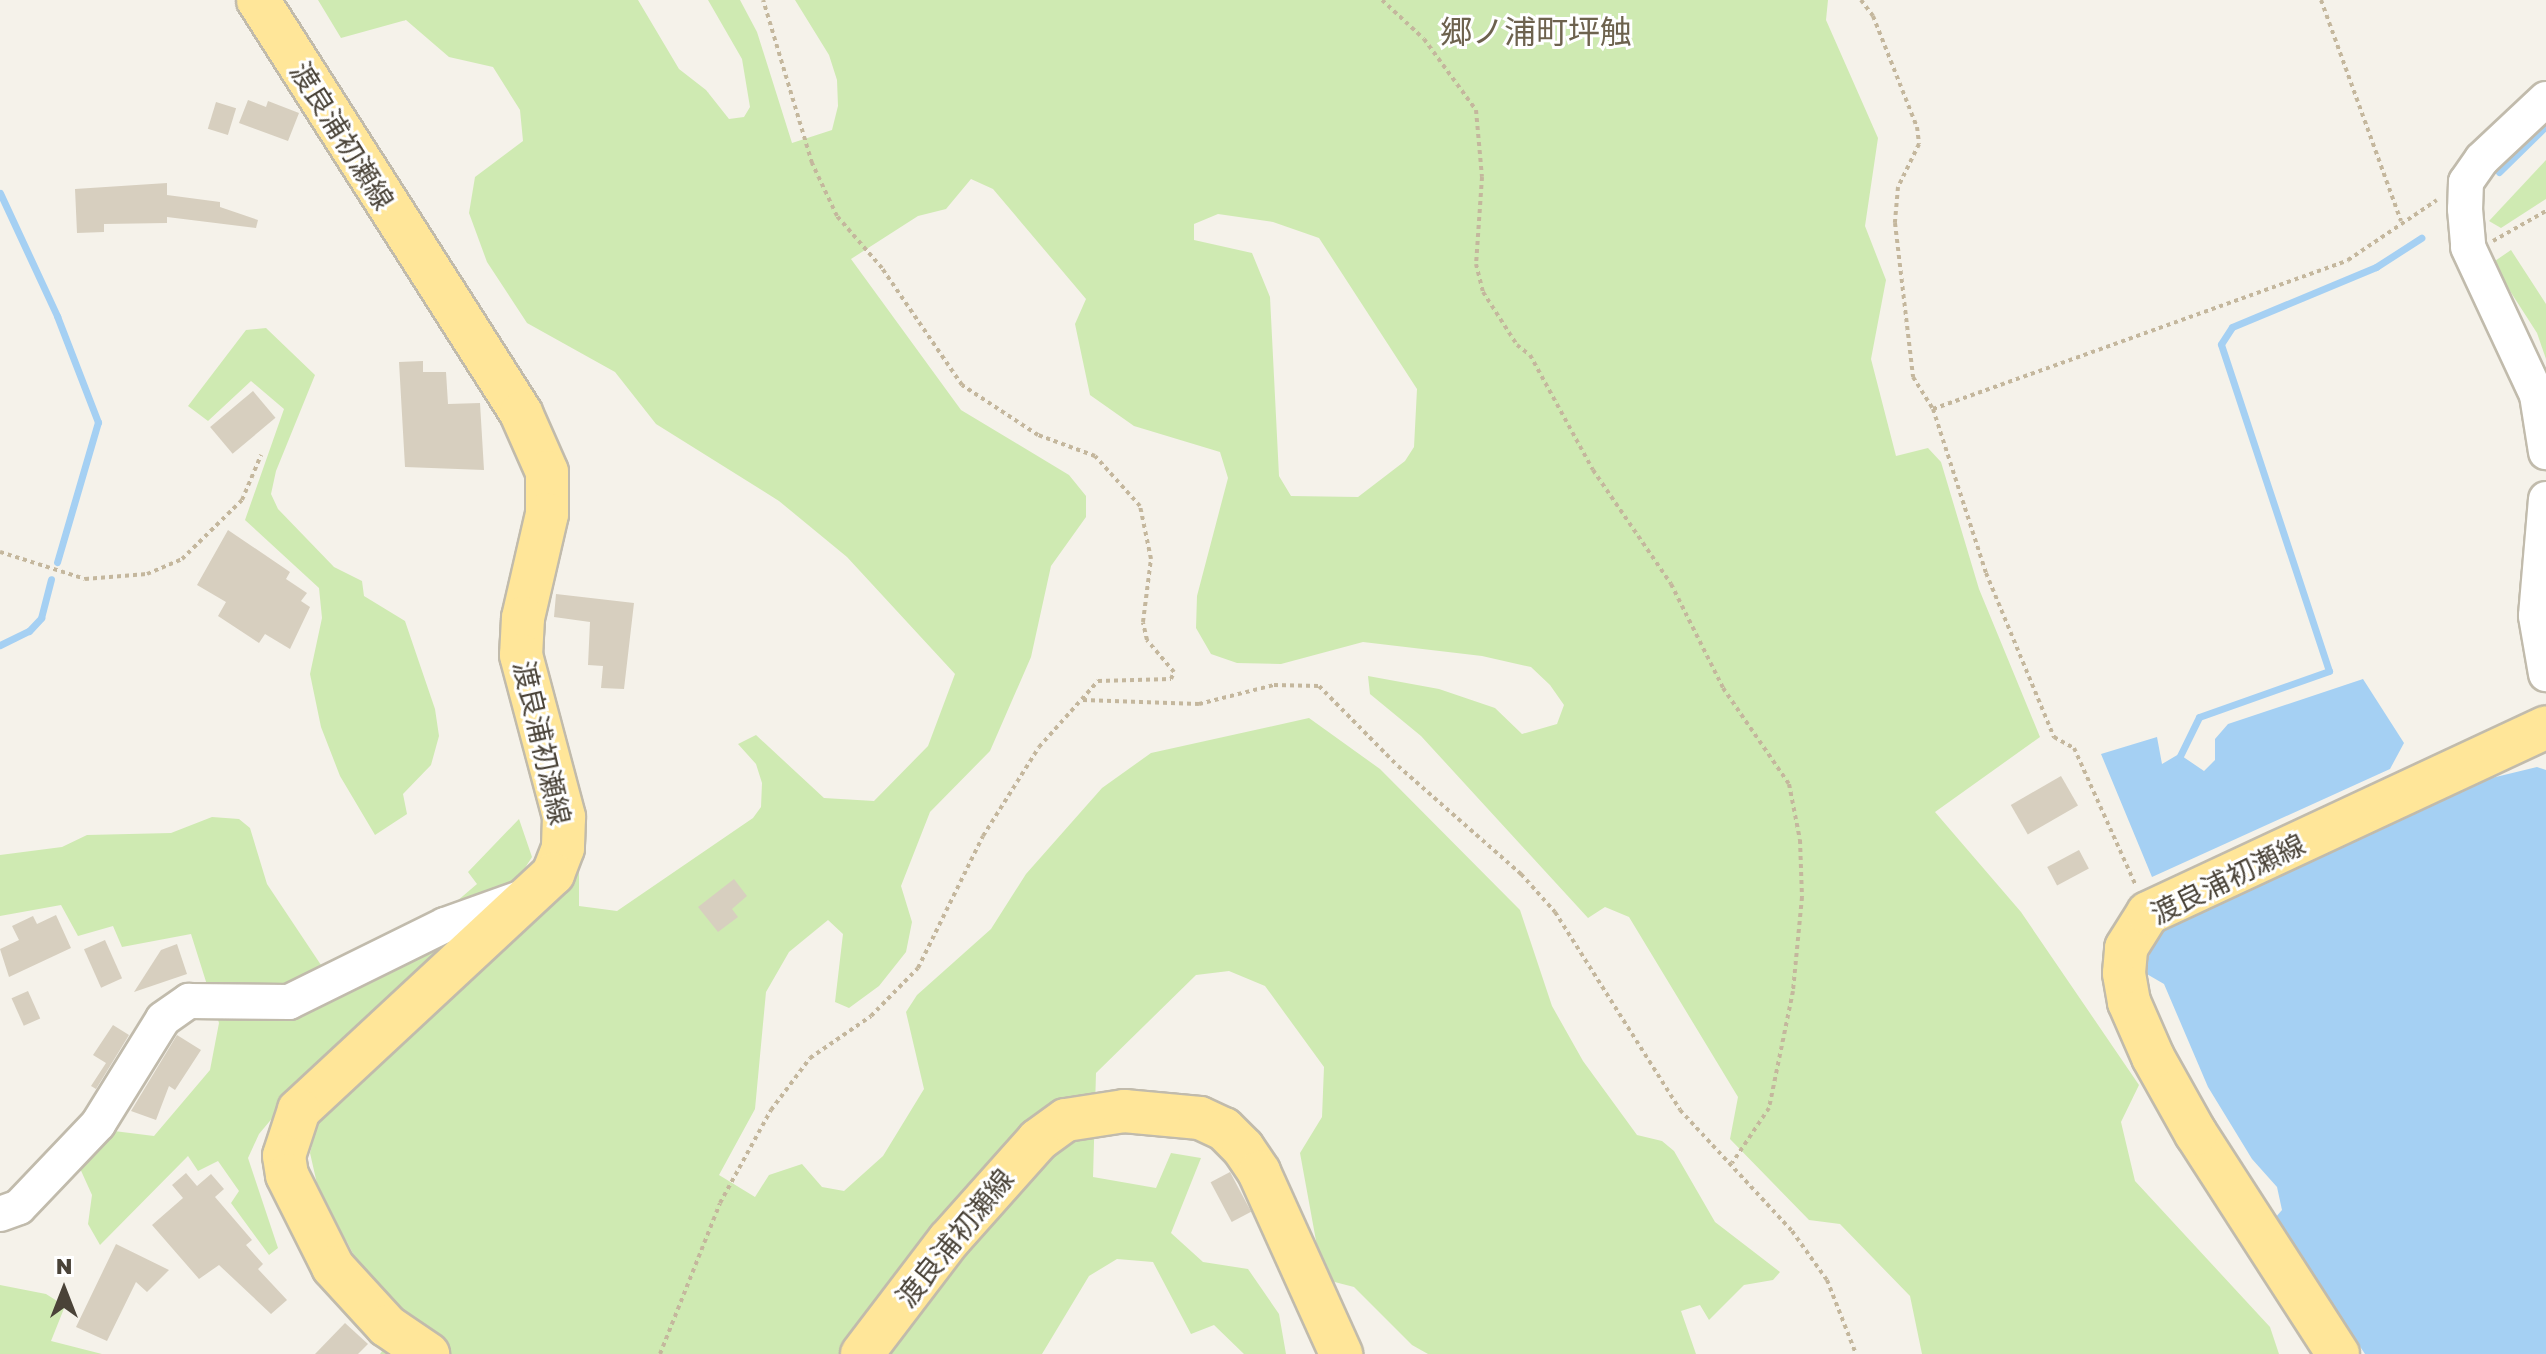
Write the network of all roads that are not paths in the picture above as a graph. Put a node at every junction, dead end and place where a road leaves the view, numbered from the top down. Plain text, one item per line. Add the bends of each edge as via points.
1 (258, 0) edge
2 (2546, 99) edge
3 (2546, 452) edge
4 (2546, 499) edge
5 (2546, 674) edge
6 (2546, 727) edge
7 (539, 892) junction
8 (0, 1214) edge
9 (428, 1354) edge
10 (862, 1354) edge
11 (1341, 1354) edge
12 (2338, 1354) edge

1 - 7 main road, 渡良浦初瀬線 via 539,446 547,472 547,514 523,618 521,655 564,817 563,848
2 - 3 street via 2496,144 2466,182 2468,247 2537,395
4 - 5 street via 2536,616
6 - 12 main road, 渡良浦初瀬線 via 2148,913 2126,948 2124,973 2153,1057 2196,1134
7 - 8 street via 445,925 289,1002 189,1001 163,1019 90,1133 19,1207
7 - 9 main road, 渡良浦初瀬線 via 321,1088 299,1110 288,1135 287,1175 333,1267 387,1326
10 - 11 main road, 渡良浦初瀬線 via 957,1230 1038,1140 1066,1120 1124,1111 1200,1118 1224,1129 1243,1148 1259,1172

